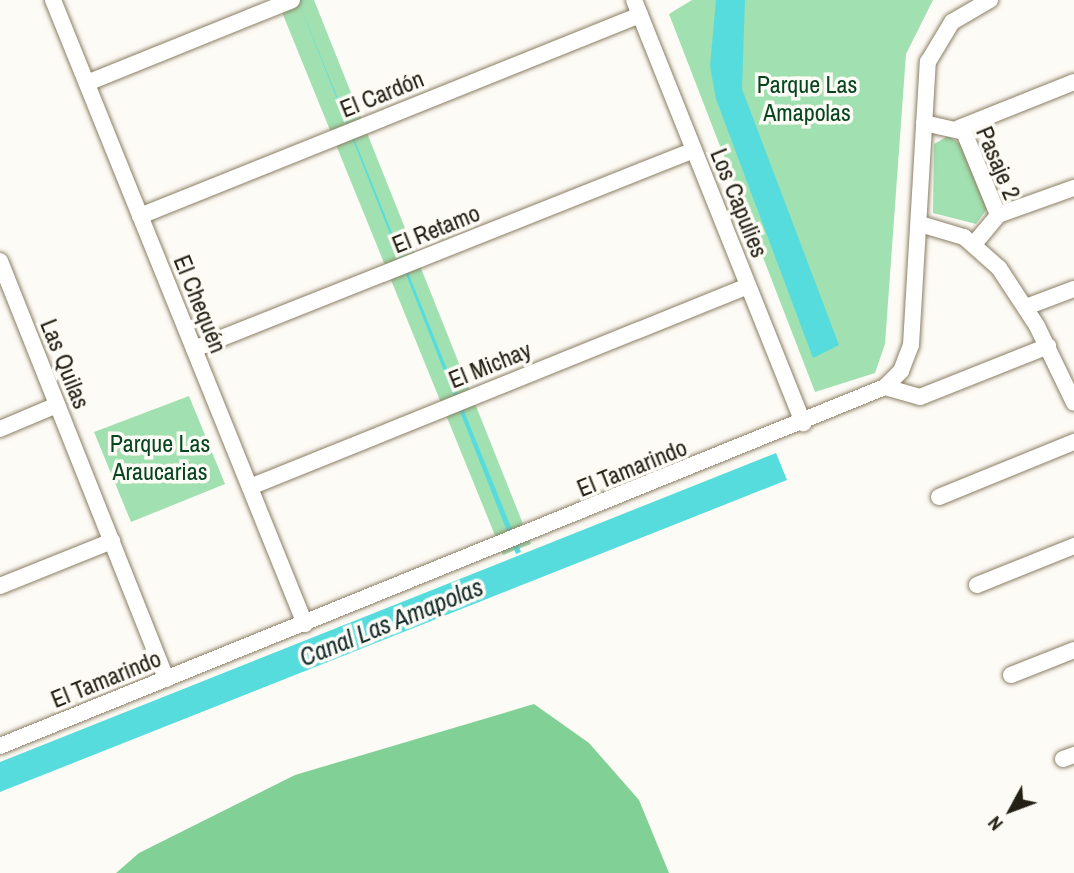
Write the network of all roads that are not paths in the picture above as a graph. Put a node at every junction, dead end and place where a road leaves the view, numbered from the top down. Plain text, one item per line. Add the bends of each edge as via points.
1 (53, 0) edge
2 (292, 0) edge
3 (990, 0) edge
4 (637, 8) edge
5 (1074, 82) edge
6 (87, 83) junction
7 (924, 123) junction
8 (959, 128) junction
9 (694, 150) junction
10 (1074, 188) edge
11 (999, 215) junction
12 (140, 216) junction
13 (920, 224) junction
14 (974, 244) junction
15 (1, 269) edge
16 (748, 286) junction
17 (1074, 289) edge
18 (1026, 307) junction
19 (1048, 346) junction
20 (194, 349) junction
21 (885, 387) junction
22 (1073, 397) edge
23 (57, 405) junction
24 (803, 423) junction
25 (0, 429) edge
26 (1074, 442) edge
27 (250, 487) junction
28 (939, 496) dead end
29 (112, 541) junction
30 (1074, 546) edge
31 (977, 585) dead end
32 (0, 586) edge
33 (305, 624) junction
34 (1074, 650) edge
35 (1011, 675) dead end
36 (166, 679) junction
37 (0, 746) edge

1 - 6 street, El Chequén
2 - 6 street
3 - 7 street, El Tamarindo via 952,22 934,47
4 - 9 street, Los Capulies
4 - 12 street, El Cardón
5 - 8 street
6 - 12 street, El Chequén
7 - 8 street, Pasaje 2
7 - 13 street, El Tamarindo
8 - 11 street, Pasaje 2
9 - 16 street, Los Capulies
9 - 20 street, El Retamo
10 - 11 street
11 - 14 street, Pasaje 2
12 - 20 street, El Chequén
13 - 14 street
13 - 21 street, El Tamarindo via 911,345 901,371
14 - 18 street
15 - 23 street, Las Quilas
16 - 24 street, Los Capulies
16 - 27 street, El Michay
17 - 18 street
18 - 19 street
19 - 21 street via 920,397
19 - 22 street
20 - 27 street, El Chequén
21 - 24 street, El Tamarindo
23 - 25 street
23 - 29 street, Las Quilas
24 - 33 street, El Tamarindo
26 - 28 street
27 - 33 street, El Chequén
29 - 32 street
29 - 36 street, Las Quilas
30 - 31 street
33 - 36 street, El Tamarindo
34 - 35 street
36 - 37 street, El Tamarindo

